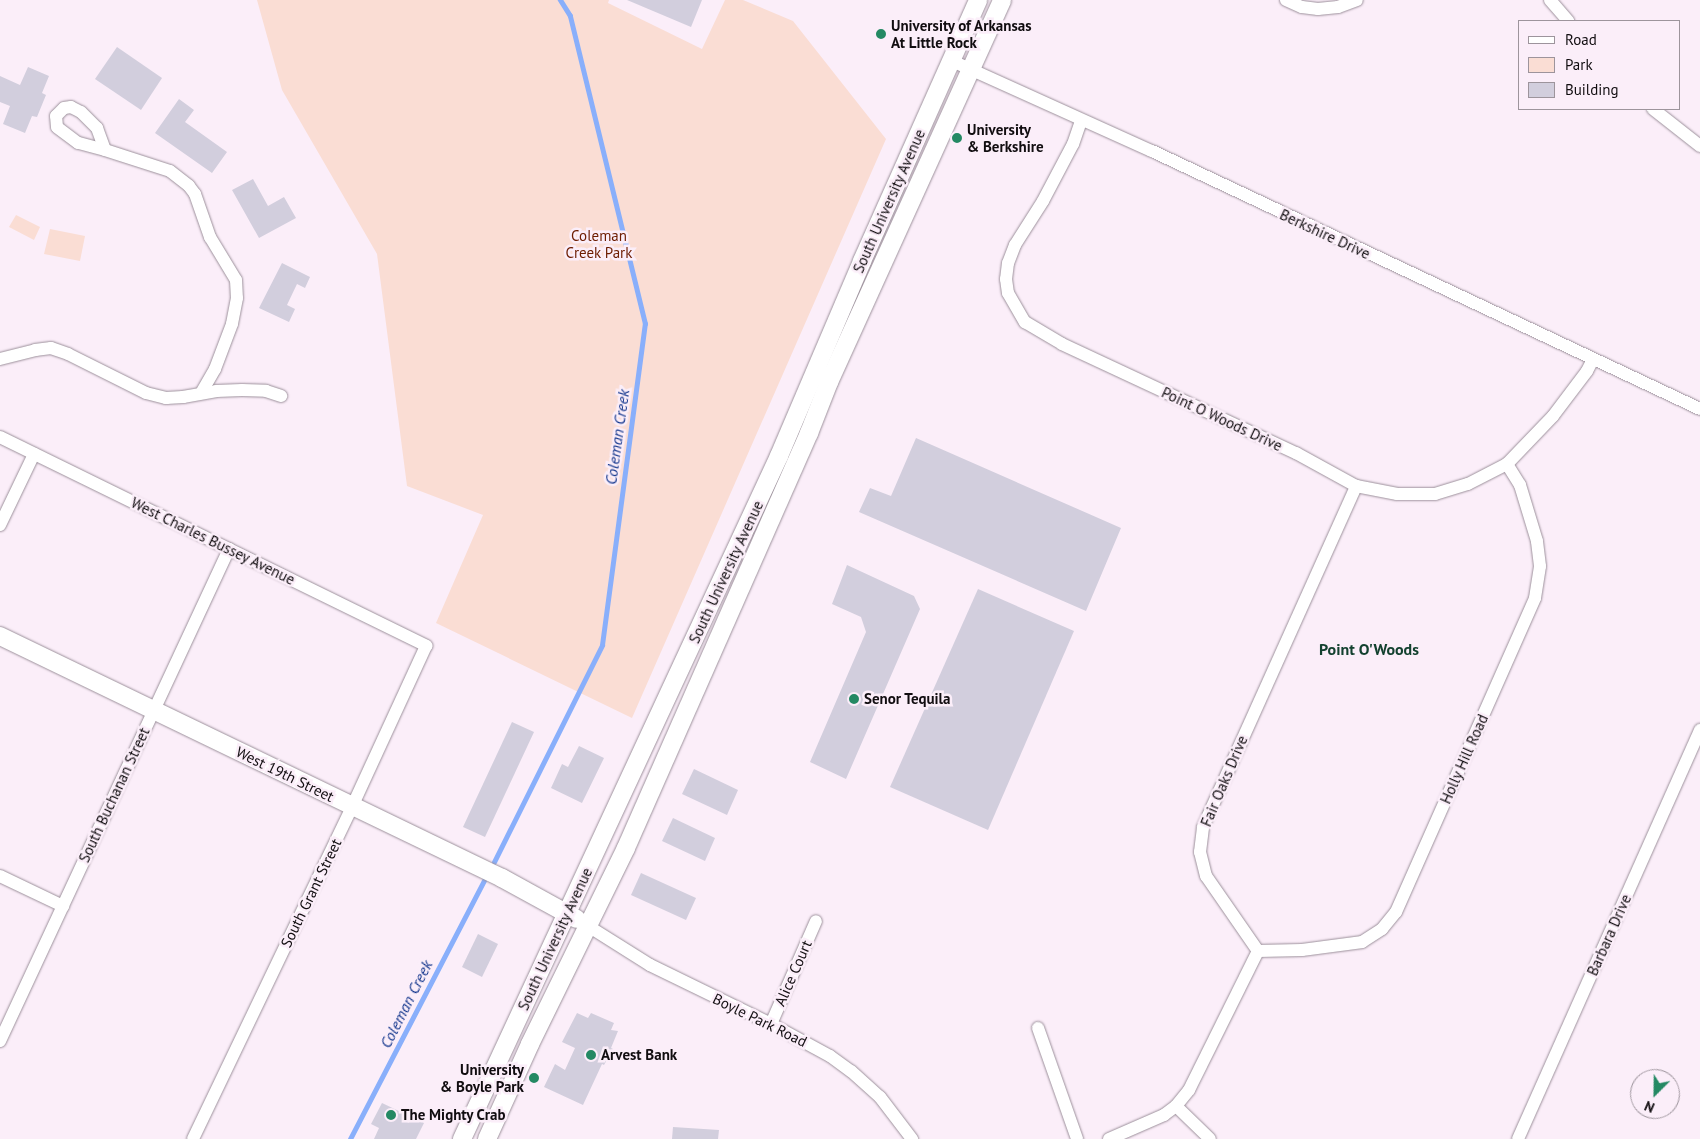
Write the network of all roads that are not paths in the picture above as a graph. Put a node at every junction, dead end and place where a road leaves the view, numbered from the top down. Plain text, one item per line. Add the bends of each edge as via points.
1 (978, 0) edge
2 (1002, 0) edge
3 (1286, 0) edge
4 (1356, 0) edge
5 (1550, 0) edge
6 (1567, 20) edge
7 (950, 60) junction
8 (972, 69) junction
9 (1654, 110) edge
10 (1081, 121) junction
11 (1700, 146) edge
12 (105, 150) dead end
13 (0, 359) edge
14 (1593, 359) junction
15 (201, 393) junction
16 (281, 396) dead end
17 (1700, 409) edge
18 (0, 437) edge
19 (34, 454) junction
20 (1507, 464) junction
21 (1356, 486) junction
22 (0, 525) edge
23 (229, 549) junction
24 (0, 636) edge
25 (426, 646) joint
26 (152, 710) junction
27 (1700, 730) edge
28 (352, 807) junction
29 (0, 876) edge
30 (63, 906) junction
31 (569, 913) junction
32 (816, 921) dead end
33 (588, 926) junction
34 (1258, 951) junction
35 (771, 1024) junction
36 (1038, 1028) dead end
37 (0, 1041) edge
38 (1176, 1106) junction
39 (193, 1139) edge
40 (462, 1139) edge
41 (487, 1139) edge
42 (912, 1139) edge
43 (1077, 1139) edge
44 (1109, 1139) edge
45 (1210, 1139) edge
46 (1518, 1139) edge

1 - 7 main road, South University Avenue
2 - 8 main road, South University Avenue
3 - 4 street via 1318,9 1338,7
5 - 6 street
7 - 8 street, Berkshire Drive
7 - 31 main road, South University Avenue via 779,456
8 - 10 street, Berkshire Drive
8 - 33 main road, South University Avenue via 829,382 626,848
9 - 11 street
10 - 14 street, Berkshire Drive via 1152,151
10 - 21 street, Point O Woods Drive via 1043,201 1015,245 1008,263 1008,293 1025,322 1062,344 1296,453
12 - 15 street via 154,165 182,178 195,194 210,237 236,280 237,298 232,324 215,369
13 - 15 street via 51,348 146,393 170,399
14 - 17 street, Berkshire Drive
14 - 20 street, Point O Woods Drive via 1553,416
15 - 16 street via 242,390
18 - 19 street, West Charles Bussey Avenue
19 - 22 street
19 - 23 street, West Charles Bussey Avenue
20 - 21 street, Point O Woods Drive via 1468,484 1434,494 1397,494
20 - 34 street, Holly Hill Road via 1520,485 1537,541 1540,566 1535,598 1396,912 1382,930 1362,942 1302,950
21 - 34 street, Fair Oaks Drive via 1203,827 1200,852 1206,876
23 - 25 street, West Charles Bussey Avenue
23 - 26 street, South Buchanan Street
24 - 26 main road, West 19th Street
25 - 28 street, South Grant Street
26 - 28 main road, West 19th Street
26 - 30 street, South Buchanan Street
27 - 46 street, Barbara Drive
28 - 31 main road, West 19th Street
28 - 39 street, South Grant Street
29 - 30 street
30 - 37 street, South Buchanan Street
31 - 33 main road, West 19th Street
31 - 40 main road, South University Avenue
32 - 35 street, Alice Court
33 - 35 street, Boyle Park Road via 650,965
33 - 41 main road, South University Avenue
34 - 38 street via 1197,1078
35 - 42 street, Boyle Park Road via 812,1045 851,1071 880,1097
36 - 43 street
38 - 44 street via 1164,1116
38 - 45 street

